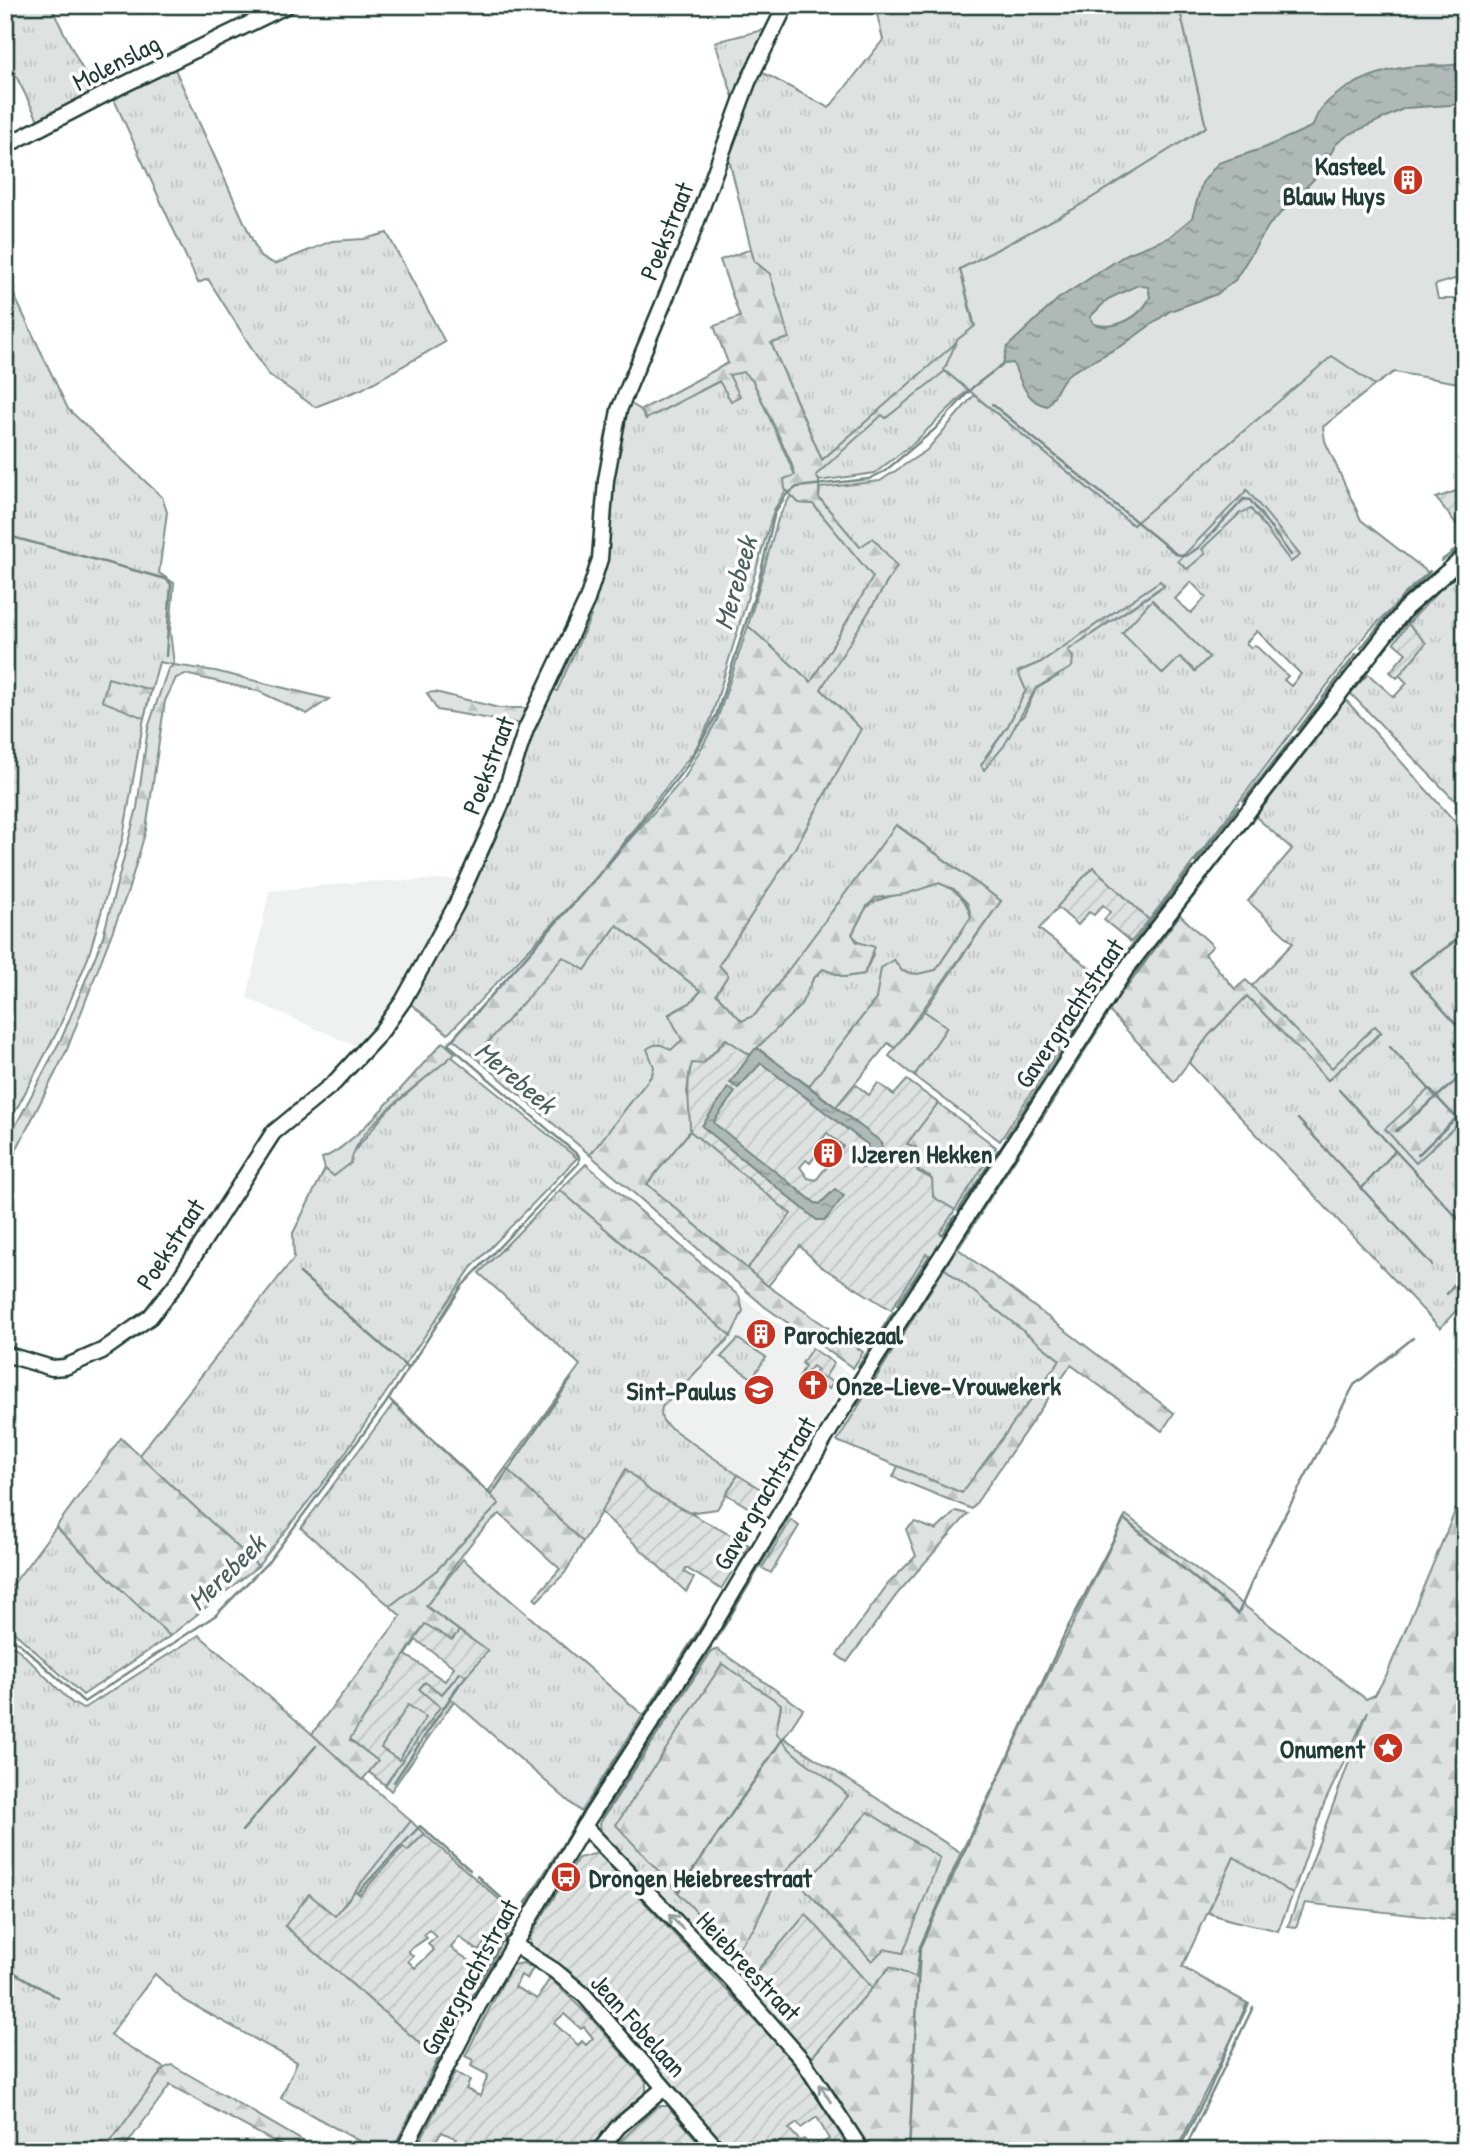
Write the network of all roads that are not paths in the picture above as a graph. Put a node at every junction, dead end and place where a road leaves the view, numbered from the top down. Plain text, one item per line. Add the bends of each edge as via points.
1 (288, 5) edge
2 (786, 5) edge
3 (5, 146) edge
4 (1465, 556) edge
5 (5, 1354) edge
6 (584, 1826) junction
7 (513, 1944) junction
8 (663, 2089) junction
9 (403, 2151) edge
10 (599, 2151) edge
11 (719, 2151) edge
12 (862, 2151) edge

1 - 3 street, Molenslag
2 - 5 street, Poekstraat via 748,82 691,237 619,410 606,480 600,559 592,588 531,718 501,805 456,905 403,1001 382,1032 334,1083 273,1133 150,1317 102,1351 65,1367 52,1368
4 - 6 street, Gavergrachtstraat via 1406,608 1126,969 869,1368 719,1617
6 - 7 street, Gavergrachtstraat
12 -> 6 street, Heiebreestraat via 804,2063 732,1980
7 - 8 street, Jean Fobelaan via 585,1996
7 - 9 street, Gavergrachtstraat
8 - 10 street via 618,2127
8 - 11 street, Jean Fobelaan

